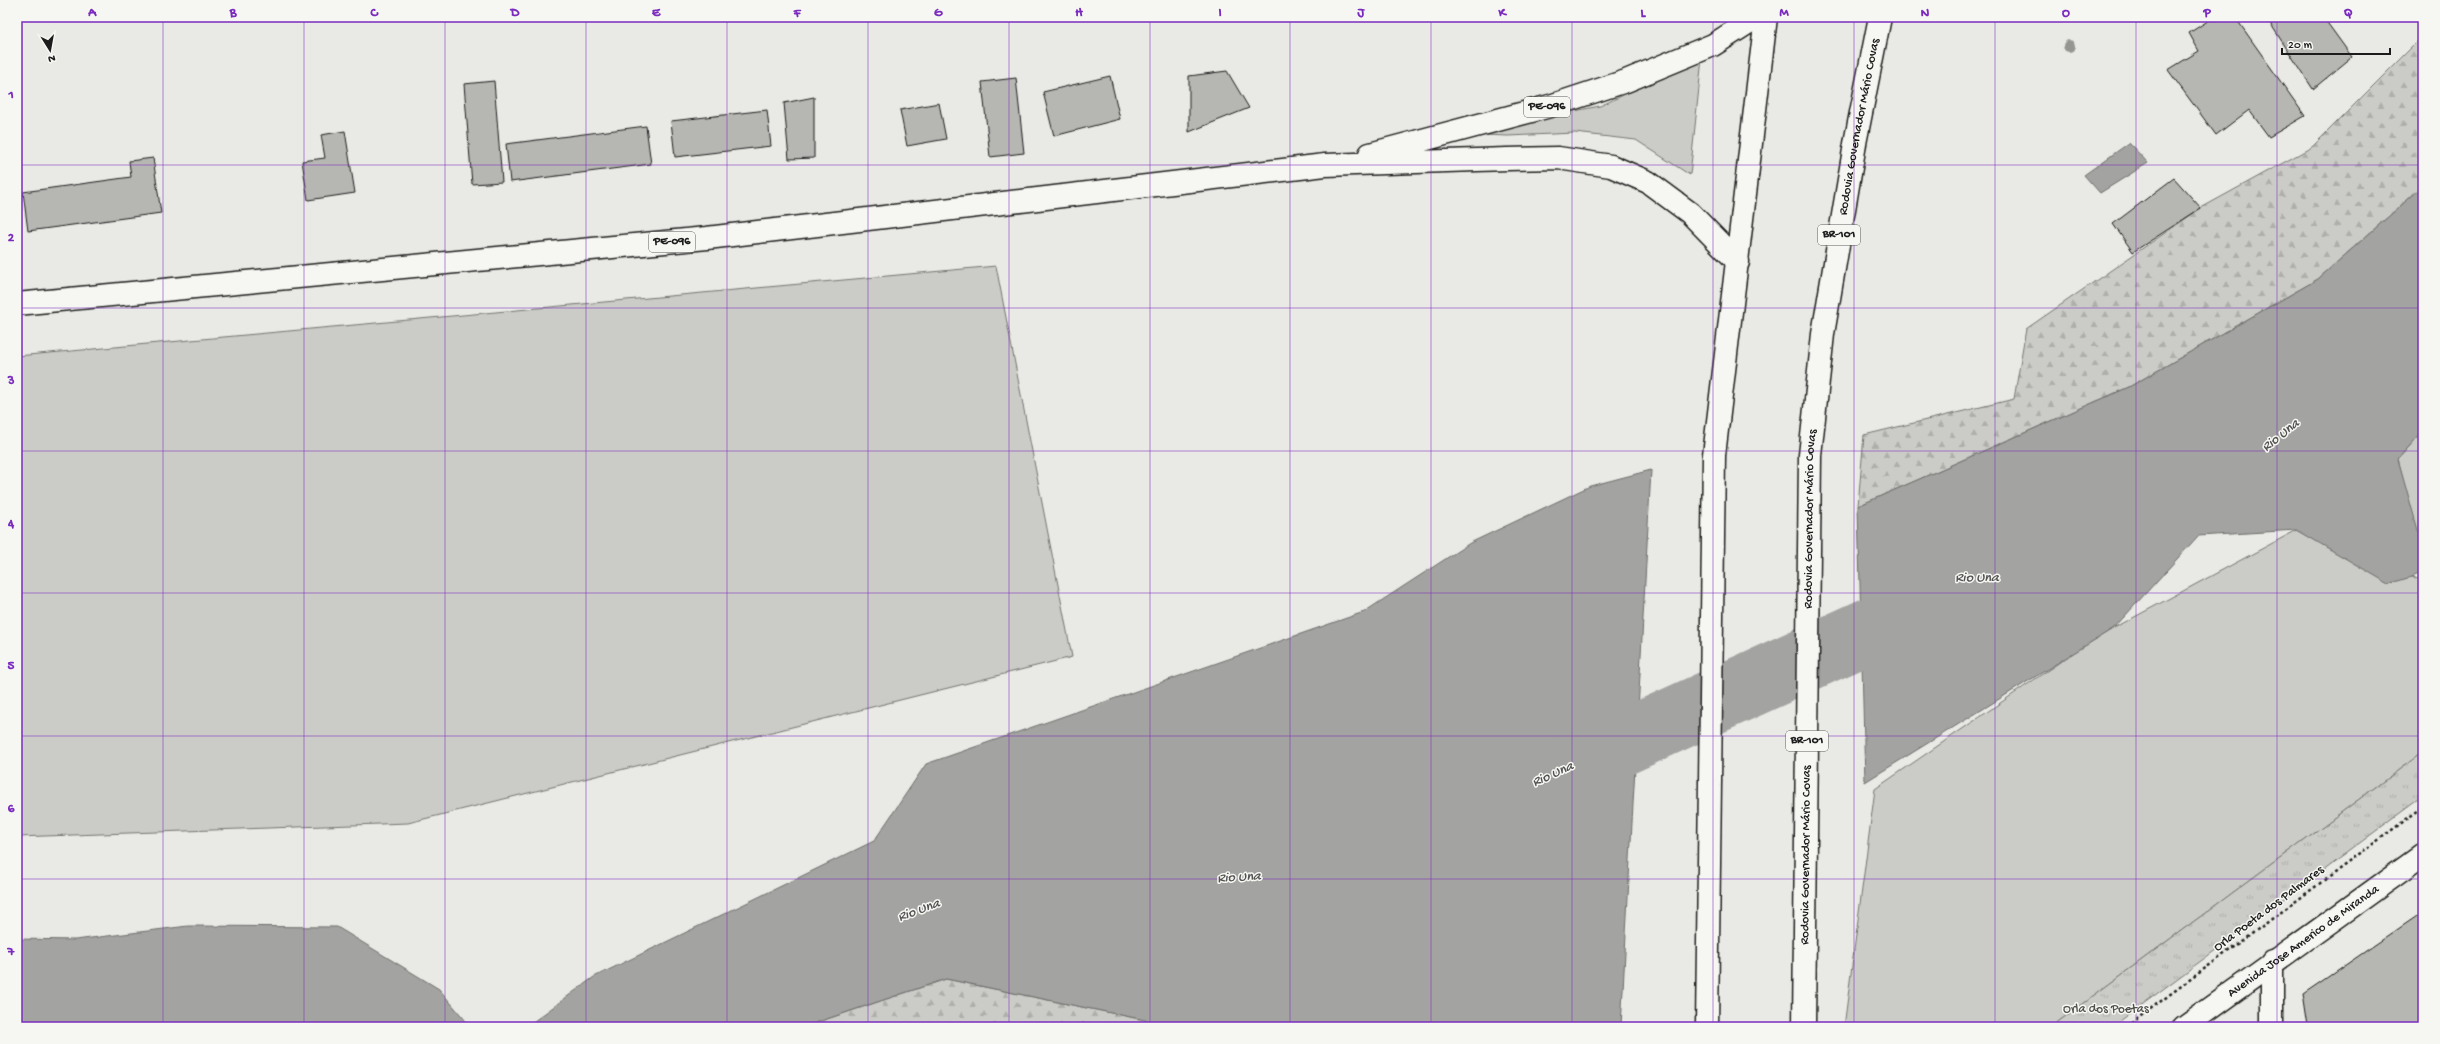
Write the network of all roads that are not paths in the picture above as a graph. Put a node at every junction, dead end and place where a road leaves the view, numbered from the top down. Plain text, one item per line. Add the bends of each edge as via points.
1 (1757, 17) edge
2 (1766, 17) edge
3 (1880, 17) edge
4 (1325, 164) junction
5 (1738, 262) junction
6 (17, 304) edge
7 (2423, 855) edge
8 (2272, 962) junction
9 (1707, 1027) edge
10 (1804, 1027) edge
11 (2184, 1027) edge
12 (2272, 1027) edge

1 - 4 main road, PE-096 via 1712,45 1618,84 1478,126
2 - 5 main road
3 - 10 main road, Rodovia Governador Mário Covas / BR-101 via 1856,138 1823,334 1810,455
4 - 5 main road, PE-096 via 1558,158 1611,166 1648,182 1690,213
4 - 6 main road, PE-096 via 707,238
5 - 9 main road via 1714,455
7 - 8 main road, Avenida Jose Americo de Miranda
8 - 11 main road, Avenida Jose Americo de Miranda
8 - 12 main road

